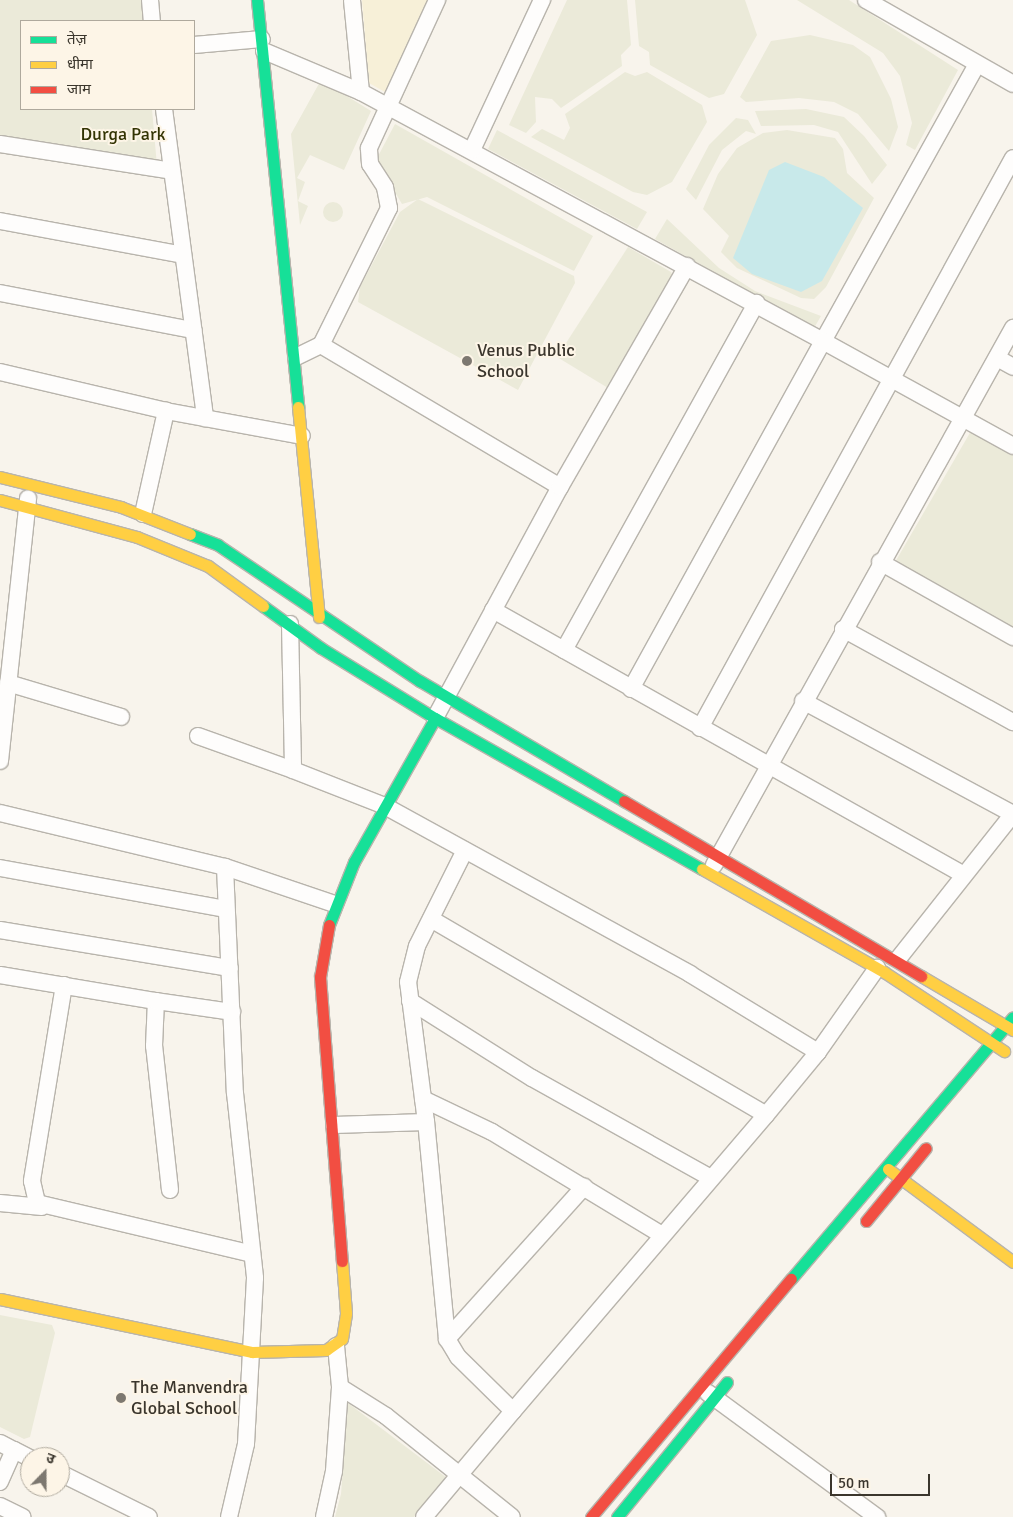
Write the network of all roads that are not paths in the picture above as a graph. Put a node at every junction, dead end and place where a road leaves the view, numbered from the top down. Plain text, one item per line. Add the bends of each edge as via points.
1 (150, 0) edge
2 (257, 0) edge
3 (352, 0) edge
4 (437, 0) edge
5 (542, 0) edge
6 (866, 0) edge
7 (152, 20) edge
8 (195, 45) edge
9 (263, 45) junction
10 (977, 64) junction
11 (1013, 84) edge
12 (361, 92) junction
13 (388, 105) junction
14 (164, 110) edge
15 (0, 144) edge
16 (472, 150) junction
17 (1013, 158) edge
18 (172, 171) junction
19 (0, 221) edge
20 (183, 255) junction
21 (687, 266) junction
22 (0, 293) edge
23 (756, 303) junction
24 (1013, 328) edge
25 (193, 330) junction
26 (823, 341) junction
27 (321, 345) junction
28 (296, 357) junction
29 (997, 358) junction
30 (1013, 367) edge
31 (0, 372) edge
32 (894, 382) junction
33 (166, 410) junction
34 (205, 418) junction
35 (964, 420) junction
36 (302, 436) junction
37 (1013, 446) edge
38 (0, 477) edge
39 (30, 484) junction
40 (560, 487) junction
41 (0, 500) edge
42 (26, 506) junction
43 (142, 514) junction
44 (880, 562) junction
45 (7, 598) edge
46 (493, 610) junction
47 (319, 617) junction
48 (290, 624) junction
49 (843, 628) junction
50 (1013, 637) edge
51 (321, 648) junction
52 (564, 650) junction
53 (8, 683) junction
54 (631, 689) junction
55 (447, 697) junction
56 (803, 701) junction
57 (121, 717) dead end
58 (436, 718) junction
59 (1013, 722) edge
60 (700, 728) junction
61 (198, 736) dead end
62 (0, 761) edge
63 (767, 767) junction
64 (293, 770) junction
65 (385, 806) junction
66 (0, 813) edge
67 (1013, 814) edge
68 (466, 850) junction
69 (720, 854) junction
70 (225, 867) junction
71 (0, 868) edge
72 (709, 873) junction
73 (964, 875) junction
74 (334, 904) junction
75 (226, 909) junction
76 (431, 919) junction
77 (0, 930) edge
78 (898, 958) junction
79 (230, 968) junction
80 (878, 968) junction
81 (0, 975) edge
82 (64, 985) junction
83 (156, 1001) junction
84 (410, 1001) junction
85 (232, 1012) junction
86 (1011, 1024) edge
87 (1005, 1048) edge
88 (818, 1052) junction
89 (992, 1065) dead end
90 (423, 1099) junction
91 (766, 1115) junction
92 (426, 1122) junction
93 (334, 1126) junction
94 (936, 1135) dead end
95 (888, 1169) junction
96 (711, 1178) junction
97 (902, 1179) junction
98 (584, 1187) junction
99 (170, 1190) dead end
100 (0, 1203) edge
101 (42, 1207) junction
102 (857, 1232) dead end
103 (662, 1235) junction
104 (252, 1254) junction
105 (1013, 1262) edge
106 (0, 1299) edge
107 (446, 1339) junction
108 (336, 1346) junction
109 (252, 1352) junction
110 (734, 1374) dead end
111 (340, 1387) junction
112 (700, 1388) junction
113 (714, 1397) junction
114 (513, 1411) junction
115 (7, 1446) edge
116 (20, 1453) edge
117 (70, 1477) edge
118 (460, 1477) junction
119 (0, 1482) edge
120 (0, 1506) edge
121 (23, 1517) edge
122 (149, 1517) edge
123 (229, 1517) edge
124 (324, 1517) edge
125 (424, 1517) edge
126 (512, 1517) edge
127 (591, 1517) edge
128 (617, 1517) edge
129 (877, 1517) edge

1 - 7 street
2 - 9 street
3 - 12 street
4 - 13 street
5 - 16 street
6 - 10 street
8 - 9 street
9 - 12 street
9 - 28 street
10 - 11 street
10 - 26 street
12 - 13 street
13 - 16 street
13 - 27 street via 368,156 385,187 388,208
14 - 18 street
15 - 18 street
16 - 21 street
17 - 32 street
18 - 20 street
19 - 20 street
20 - 25 street
21 - 23 street
21 - 40 street
22 - 25 street
23 - 26 street
23 - 52 street
24 - 29 street
25 - 34 street
26 - 32 street
26 - 54 street
27 - 28 street
27 - 40 street
28 - 36 street
29 - 30 street
29 - 35 street
31 - 33 street
32 - 35 street
32 - 60 street
33 - 34 street
33 - 43 street
34 - 36 street
35 - 37 street
35 - 44 street
36 - 47 street
38 - 39 street
39 - 42 street
39 - 43 street
40 - 46 street
41 - 42 street
42 - 45 street
42 - 48 street via 137,537 200,562
43 - 47 street via 239,557
44 - 49 street
44 - 50 street
45 - 53 street
46 - 52 street
46 - 55 street
47 - 51 street
47 - 55 street
48 - 51 street
48 - 64 street
49 - 56 street
49 - 59 street
51 - 58 street
52 - 54 street
53 - 57 street
53 - 62 street
54 - 60 street
55 - 58 street
55 - 69 street
56 - 63 street
56 - 67 street
58 - 65 street
58 - 72 street
60 - 63 street
61 - 64 street
63 - 69 street
63 - 73 street
64 - 65 street
65 - 68 street
65 - 74 street
66 - 70 street
67 - 73 street
68 - 76 street
68 - 88 street via 698,979
69 - 72 street
69 - 78 street
70 - 74 street
70 - 75 street
71 - 75 street
72 - 80 street
73 - 78 street
74 - 93 street via 320,977
75 - 79 street
76 - 84 street via 411,966
76 - 91 street
77 - 79 street
78 - 86 street
79 - 85 street
80 - 87 street
80 - 88 street
81 - 82 street
82 - 83 street
82 - 101 street via 32,1181 34,1198
83 - 85 street
83 - 99 street via 154,1046
84 - 90 street
84 - 96 street via 532,1078
85 - 104 street via 235,1093
86 - 87 street
87 - 89 street
87 - 95 street
88 - 91 street
90 - 92 street
90 - 98 street via 492,1132
91 - 96 street
92 - 93 street
92 - 107 street
93 - 108 street via 346,1313
94 - 97 street
95 - 97 street
95 - 112 street
96 - 103 street
97 - 102 street
97 - 105 street
98 - 103 street
98 - 107 street
100 - 101 street
101 - 104 street
103 - 114 street
104 - 109 street
106 - 109 street
107 - 114 street via 458,1357
108 - 109 street
108 - 111 street
109 - 123 street via 246,1444
110 - 113 street
111 - 118 street via 386,1416
111 - 124 street via 334,1472
112 - 113 street
112 - 127 street
113 - 128 street
113 - 129 street
114 - 118 street
115 - 116 street
115 - 119 street
117 - 122 street
118 - 125 street
118 - 126 street
120 - 121 street

